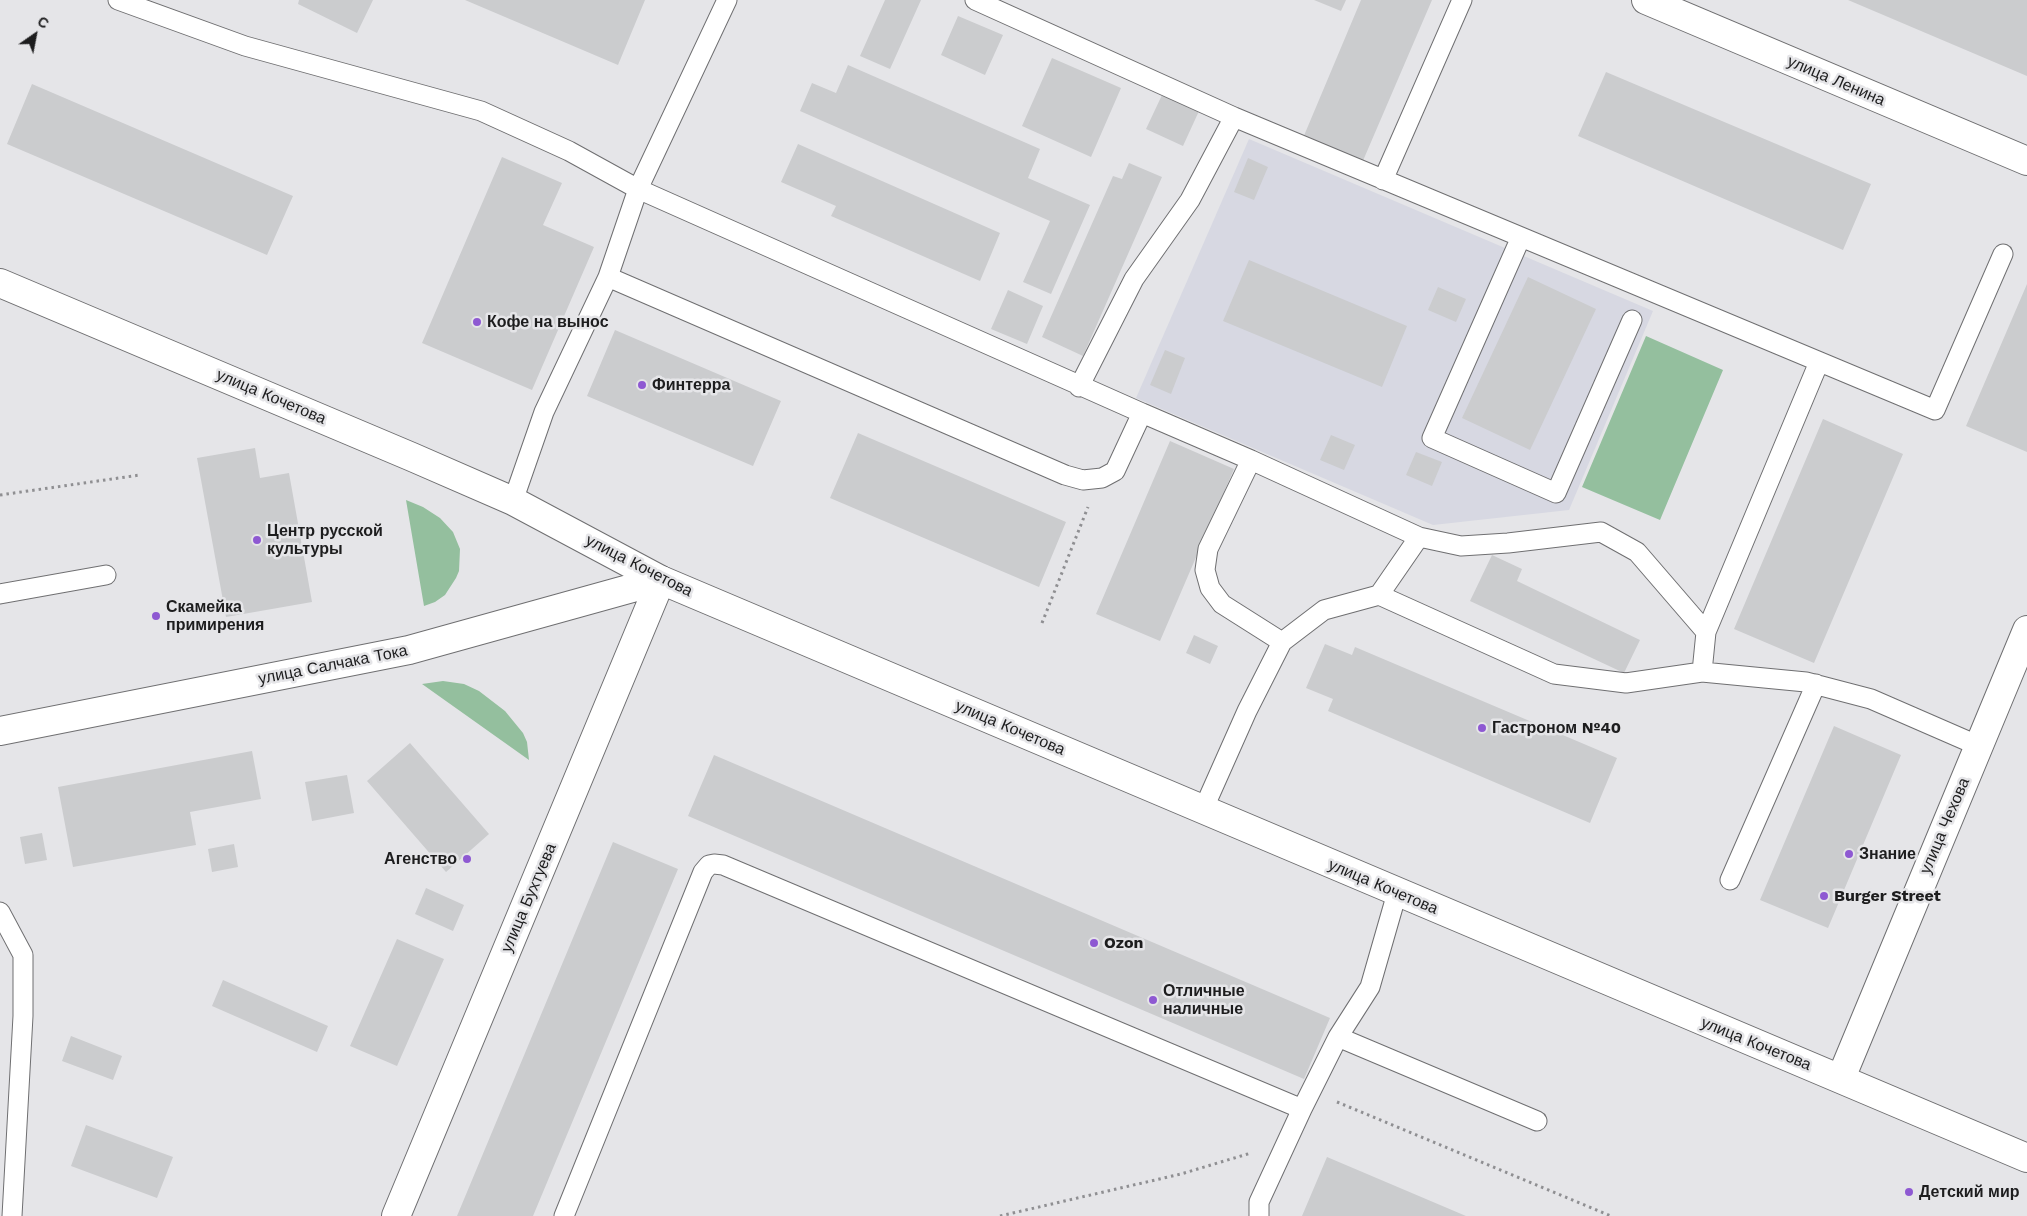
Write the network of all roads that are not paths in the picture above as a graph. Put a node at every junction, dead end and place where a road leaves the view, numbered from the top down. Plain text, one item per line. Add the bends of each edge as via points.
1 (118, 0) edge
2 (727, 0) edge
3 (976, 0) edge
4 (1462, 0) edge
5 (1646, 0) edge
6 (1234, 117) junction
7 (2027, 161) edge
8 (1383, 180) junction
9 (638, 189) junction
10 (1521, 237) junction
11 (2003, 254) dead end
12 (608, 277) junction
13 (0, 283) edge
14 (1632, 320) dead end
15 (1819, 362) junction
16 (1079, 387) junction
17 (1142, 413) junction
18 (1251, 460) junction
19 (513, 501) junction
20 (1419, 537) junction
21 (106, 575) dead end
22 (661, 580) junction
23 (0, 594) edge
24 (1379, 595) junction
25 (2027, 630) edge
26 (1706, 632) junction
27 (1282, 642) junction
28 (1702, 672) junction
29 (1816, 684) junction
30 (0, 731) edge
31 (1979, 746) junction
32 (1202, 810) junction
33 (1730, 880) dead end
34 (1397, 893) junction
35 (0, 912) edge
36 (1338, 1037) junction
37 (1841, 1078) junction
38 (1302, 1109) junction
39 (1537, 1121) dead end
40 (2027, 1158) edge
41 (12, 1216) edge
42 (396, 1216) edge
43 (564, 1216) edge
44 (1259, 1216) edge

1 - 9 lane via 245,46 481,111 569,151
2 - 9 lane
3 - 6 lane
4 - 8 lane
5 - 7 street, улица Ленина
6 - 8 lane
6 - 16 lane via 1190,200 1134,279
8 - 10 lane
9 - 12 lane
9 - 16 lane
10 - 14 lane via 1432,438 1556,493
10 - 15 lane
11 - 15 lane via 1935,410
12 - 17 lane via 1065,475 1084,480 1102,478 1115,471
12 - 19 lane via 544,412
13 - 19 street, улица Кочетова
15 - 26 lane
16 - 17 lane
17 - 18 lane
18 - 20 lane
18 - 27 lane via 1208,549 1205,570 1210,588 1222,604
19 - 22 street, улица Кочетова
20 - 24 lane
20 - 26 lane via 1461,546 1601,532 1637,552
21 - 23 lane
22 - 30 street, улица Салчака Тока via 409,650
22 - 32 street, улица Кочетова
22 - 42 street, улица Бухтуева
24 - 27 lane via 1324,610
24 - 28 lane via 1554,674 1626,683
25 - 31 street, улица Чехова
26 - 28 lane
27 - 32 lane
28 - 29 lane
29 - 31 lane via 1871,700
29 - 33 lane
31 - 37 street, улица Чехова
32 - 34 street, улица Кочетова
34 - 36 lane via 1370,987
34 - 37 street, улица Кочетова
35 - 41 lane via 23,955 23,1016
36 - 38 lane
36 - 39 lane
37 - 40 street, улица Кочетова
38 - 43 lane via 714,864 703,872
38 - 44 lane via 1259,1202

